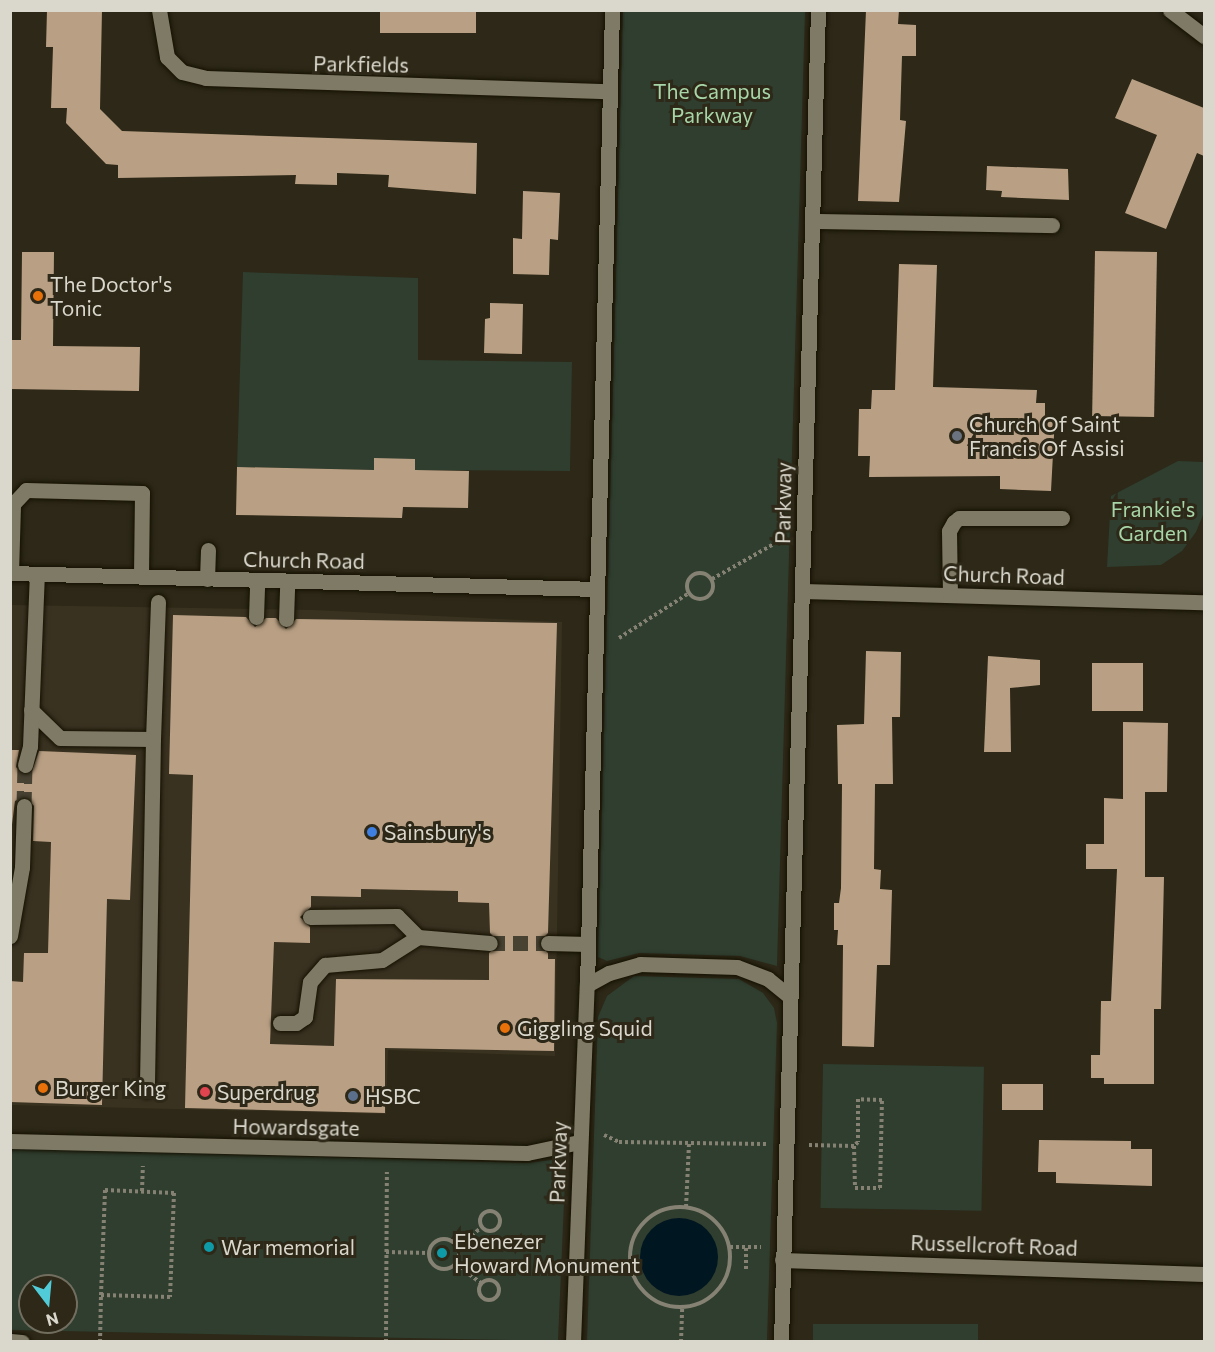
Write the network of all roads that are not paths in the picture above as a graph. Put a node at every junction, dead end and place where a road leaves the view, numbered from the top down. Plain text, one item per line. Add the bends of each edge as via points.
1 (159, 10) edge
2 (612, 10) edge
3 (819, 10) edge
4 (1170, 10) edge
5 (1204, 36) edge
6 (608, 91) junction
7 (812, 221) junction
8 (1052, 225) dead end
9 (1062, 518) dead end
10 (208, 550) dead end
11 (11, 573) edge
12 (37, 574) junction
13 (141, 576) junction
14 (207, 579) junction
15 (257, 581) junction
16 (287, 581) junction
17 (597, 589) junction
18 (802, 591) junction
19 (950, 595) junction
20 (158, 602) dead end
21 (1204, 602) edge
22 (256, 617) dead end
23 (286, 619) dead end
24 (31, 710) junction
25 (153, 739) junction
26 (25, 765) tunnel mouth
27 (24, 806) tunnel mouth
28 (310, 917) dead end
29 (10, 936) edge
30 (418, 937) junction
31 (490, 943) tunnel mouth
32 (548, 943) tunnel mouth
33 (588, 944) junction
34 (587, 985) junction
35 (789, 996) junction
36 (280, 1023) dead end
37 (147, 1090) dead end
38 (10, 1141) edge
39 (579, 1142) junction
40 (783, 1253) junction
41 (1204, 1274) edge
42 (10, 1341) edge
43 (22, 1341) edge
44 (573, 1341) edge
45 (781, 1341) edge

1 - 6 street, Parkfields via 166,57 182,72 206,78
2 - 6 street, Parkway
3 - 7 street, Parkway
4 - 5 street
6 - 17 street, Parkway
7 - 8 street
7 - 18 street, Parkway
9 - 19 street via 959,518 949,531
10 - 14 street
11 - 12 street, Church Road
11 - 13 street via 13,504 26,490 142,493
12 - 13 street, Church Road
12 - 24 street
13 - 14 street, Church Road
14 - 15 street, Church Road
15 - 16 street, Church Road
15 - 22 street
16 - 17 street, Church Road
16 - 23 street
17 - 33 street, Parkway
18 - 19 street, Church Road
18 - 35 street, Parkway
19 - 21 street, Church Road
20 - 25 street
24 - 25 street via 60,738
24 - 26 street
25 - 37 street
27 - 29 street via 22,867
28 - 30 street via 397,916
30 - 31 street
30 - 36 street via 382,960 325,965 310,982 306,1017 296,1023
32 - 33 street
33 - 34 street, Parkway
34 - 35 street via 609,973 640,964 737,967 768,979
34 - 39 street, Parkway
35 - 40 street, Parkway
38 - 39 street, Howardsgate via 527,1153
39 - 44 street, Parkway
40 - 41 street, Russellcroft Road
40 - 45 street, Parkway
42 - 43 street

